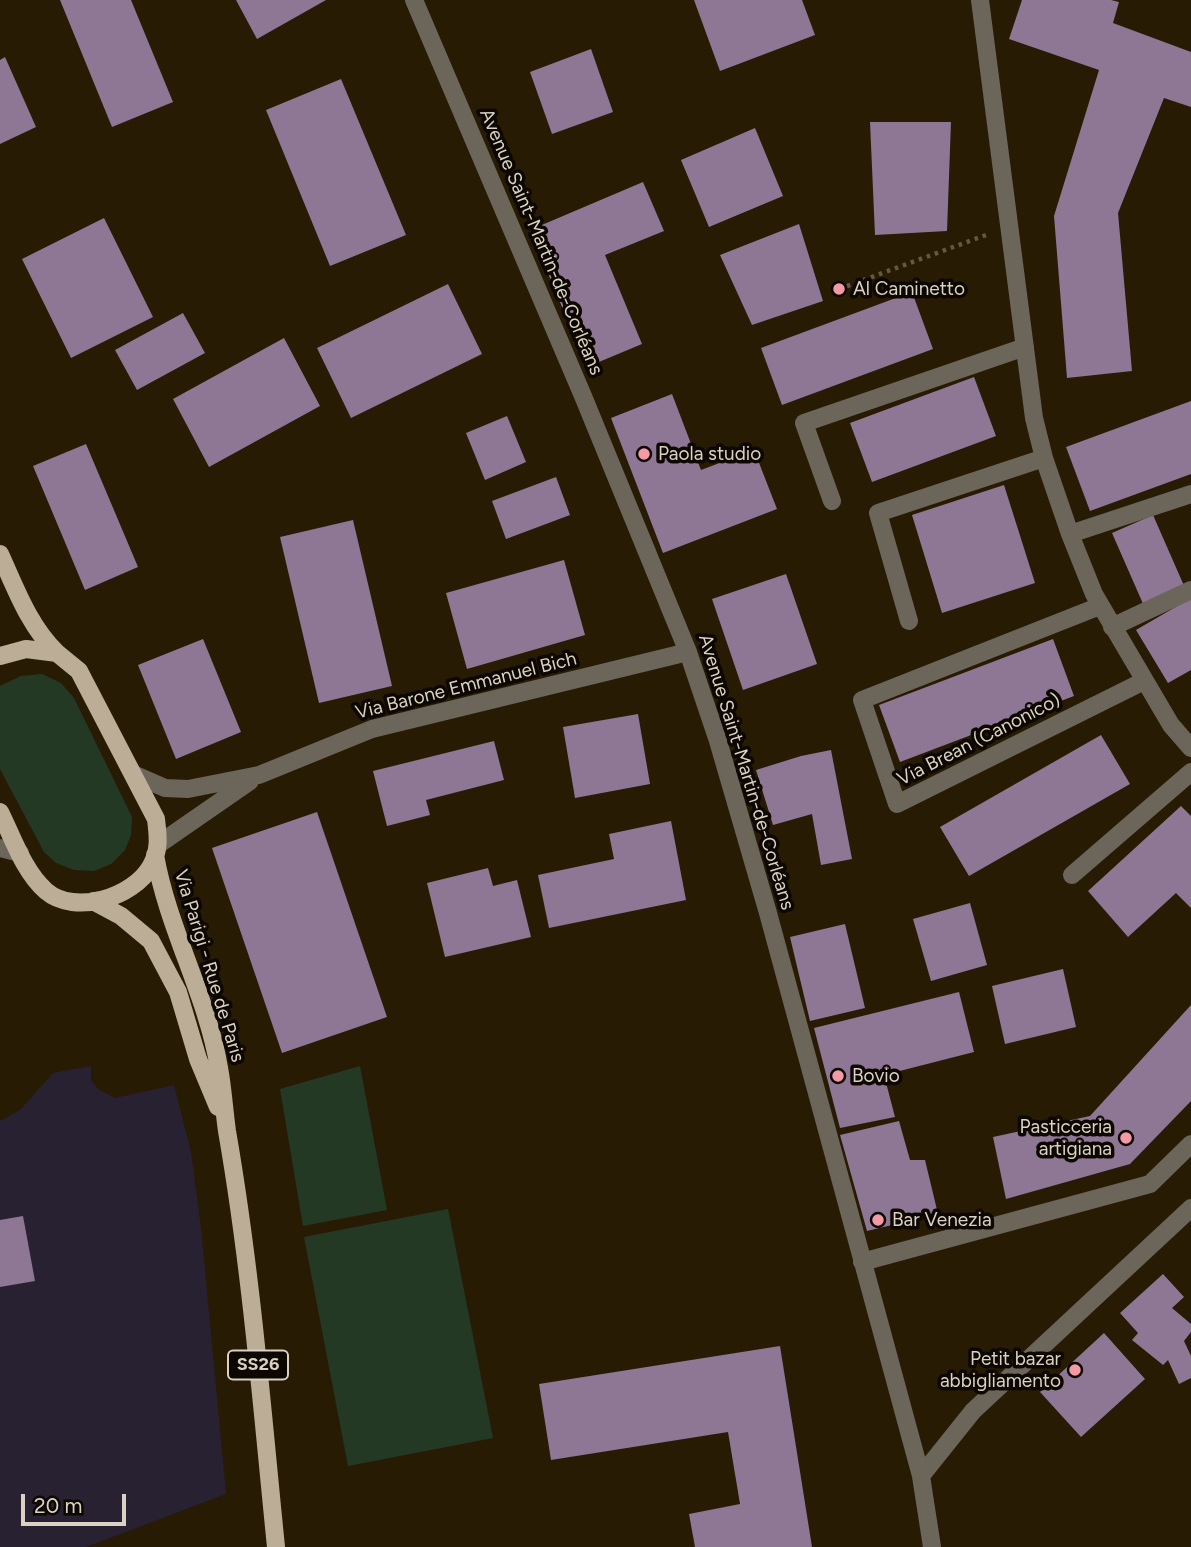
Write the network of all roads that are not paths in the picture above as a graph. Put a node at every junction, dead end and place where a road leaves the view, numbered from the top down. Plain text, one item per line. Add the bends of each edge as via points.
1 (414, 0) edge
2 (981, 0) edge
3 (1026, 347) junction
4 (1044, 458) junction
5 (1191, 494) edge
6 (831, 501) dead end
7 (1070, 534) junction
8 (0, 554) edge
9 (1191, 590) edge
10 (1100, 606) junction
11 (909, 621) dead end
12 (1112, 627) junction
13 (688, 652) junction
14 (57, 653) junction
15 (0, 656) edge
16 (1144, 681) junction
17 (1191, 748) edge
18 (1191, 772) edge
19 (133, 774) junction
20 (259, 775) junction
21 (0, 812) edge
22 (0, 848) edge
23 (157, 850) junction
24 (20, 853) junction
25 (1072, 876) dead end
26 (93, 901) junction
27 (227, 1130) junction
28 (1191, 1144) edge
29 (1191, 1208) edge
30 (862, 1262) junction
31 (921, 1476) junction
32 (276, 1547) edge
33 (932, 1547) edge

1 - 13 street, Avenue Saint-Martin-de-Corléans
2 - 3 street
3 - 4 street
3 - 6 street via 804,423
4 - 7 street
4 - 11 street via 878,513
5 - 7 street
7 - 10 street
8 - 14 main road, Via Parigi - Rue de Paris via 29,616
9 - 12 street
10 - 12 street
10 - 16 street, Via Brean (Canonico) via 862,700 897,804
12 - 16 street
13 - 20 street, Via Barone Emmanuel Bich via 372,729
13 - 30 street, Avenue Saint-Martin-de-Corléans via 768,913
14 - 15 main road via 26,649
14 - 19 main road, Via Parigi - Rue de Paris via 79,671
16 - 17 street
18 - 25 street
19 - 20 street, Via Barone Emmanuel Bich via 164,788 188,789
19 - 23 main road, Via Parigi - Rue de Paris via 156,819
20 - 23 street, Via Barone Emmanuel Bich
21 - 24 main road, Via Parigi - Rue de Paris
22 - 24 street
23 - 26 main road, Via Parigi - Rue de Paris via 150,868 125,891
23 - 27 main road, Via Parigi - Rue de Paris via 161,891 219,1066
24 - 26 main road, Via Parigi - Rue de Paris via 48,893 61,900
26 - 27 main road, Via Parigi - Rue de Paris via 121,916 151,941 178,992 198,1059
27 - 32 main road, Via Parigi - Rue de Paris / SS26 via 251,1292
28 - 30 street via 1150,1184
29 - 31 street via 973,1411
30 - 31 street, Avenue Saint-Martin-de-Corléans
31 - 33 street, Avenue Saint-Martin-de-Corléans

